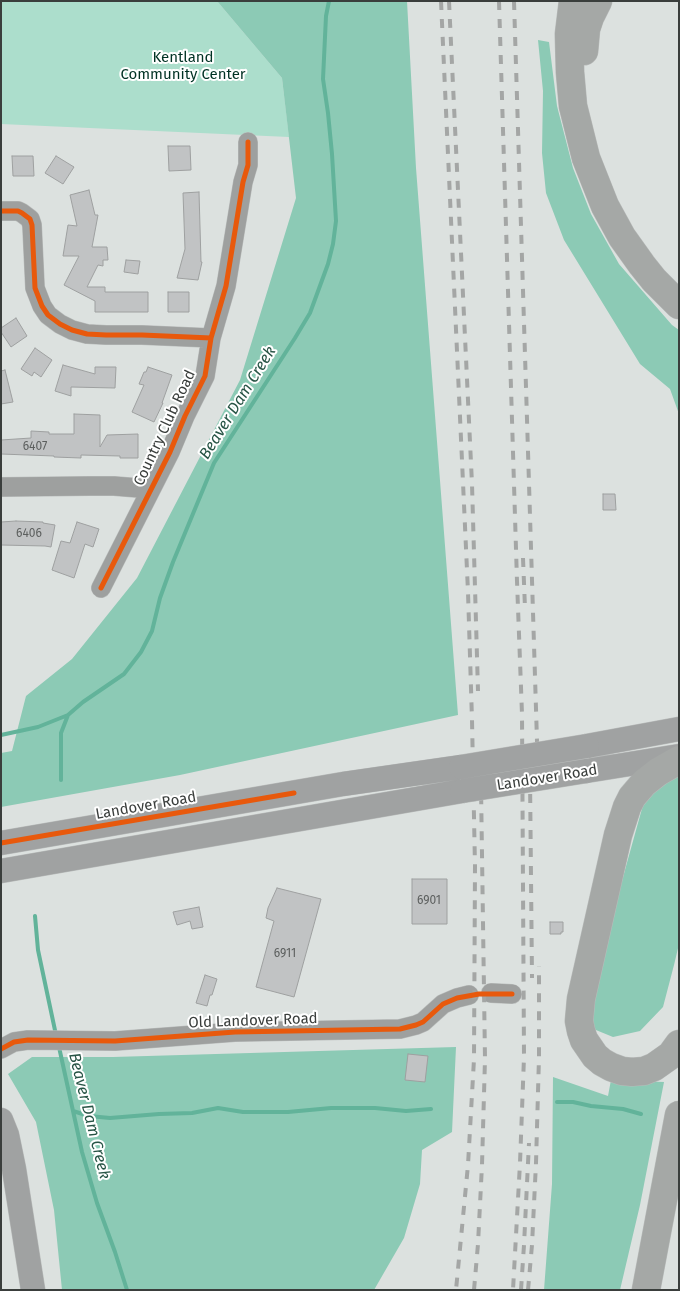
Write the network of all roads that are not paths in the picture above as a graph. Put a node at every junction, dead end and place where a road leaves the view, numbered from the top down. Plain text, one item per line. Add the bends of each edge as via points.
1 (573, 1) edge
2 (598, 1) edge
3 (248, 142) dead end
4 (1, 210) edge
5 (679, 285) edge
6 (679, 305) edge
7 (211, 338) junction
8 (1, 488) edge
9 (151, 489) junction
10 (101, 588) dead end
11 (679, 729) edge
12 (679, 758) edge
13 (1, 843) edge
14 (1, 871) edge
15 (491, 994) dead end
16 (512, 994) dead end
17 (468, 995) dead end
18 (679, 1044) edge
19 (1, 1049) edge
20 (679, 1115) edge
21 (1, 1120) edge
22 (33, 1290) edge
23 (646, 1290) edge

1 - 6 highway via 570,72 575,114 586,158 605,206 622,237 654,280
2 - 5 highway via 586,29 583,58 588,110 596,145 626,213 646,246
3 - 7 street, Country Club Road via 248,165 226,286
4 - 7 street via 18,211 30,219 35,288 42,306 60,324 87,334
7 - 9 street, Country Club Road via 205,376
8 - 9 street via 98,486
9 - 10 street, Country Club Road
11 - 13 main road, Landover Road, bridge
12 - 14 main road, Landover Road, bridge via 462,791
12 - 18 highway via 644,783 627,807 583,990 579,1021 584,1040 595,1056 622,1071 654,1067 671,1056
15 - 16 street
17 - 19 street, Old Landover Road via 443,1004 416,1026 400,1029 234,1032 131,1040 35,1040 14,1042
20 - 23 highway
21 - 22 main road via 14,1169

